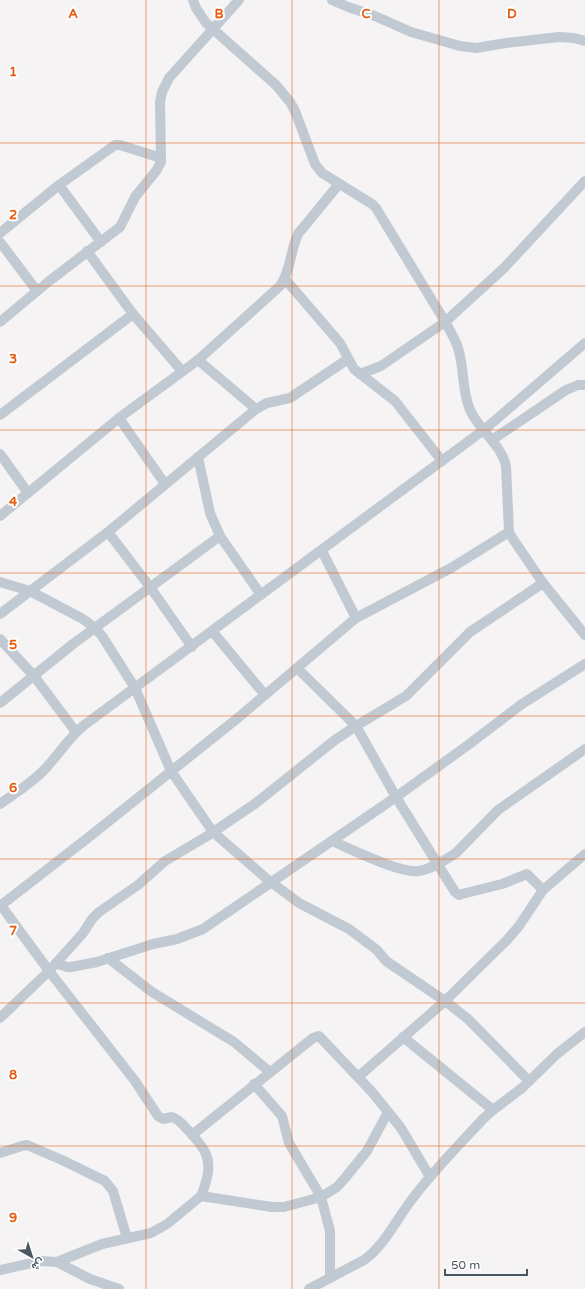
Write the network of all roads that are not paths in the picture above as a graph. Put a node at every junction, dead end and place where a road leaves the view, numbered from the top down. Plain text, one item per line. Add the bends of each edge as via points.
1 (193, 0) edge
2 (239, 0) edge
3 (332, 0) edge
4 (213, 29) junction
5 (585, 41) edge
6 (161, 158) junction
7 (585, 181) edge
8 (339, 184) junction
9 (59, 185) junction
10 (0, 233) edge
11 (0, 242) edge
12 (101, 242) junction
13 (88, 251) junction
14 (285, 280) junction
15 (37, 291) junction
16 (133, 314) junction
17 (0, 322) edge
18 (445, 322) junction
19 (585, 343) edge
20 (348, 359) junction
21 (198, 360) junction
22 (182, 371) junction
23 (360, 374) junction
24 (585, 384) edge
25 (256, 409) junction
26 (0, 415) edge
27 (120, 418) junction
28 (485, 429) junction
29 (492, 440) junction
30 (0, 454) edge
31 (198, 457) junction
32 (442, 461) junction
33 (165, 484) junction
34 (28, 493) junction
35 (0, 516) edge
36 (108, 532) junction
37 (509, 532) junction
38 (220, 536) junction
39 (322, 551) junction
40 (0, 582) edge
41 (543, 583) junction
42 (150, 587) junction
43 (30, 591) junction
44 (261, 596) junction
45 (0, 614) edge
46 (356, 618) junction
47 (95, 628) junction
48 (212, 631) junction
49 (585, 635) edge
50 (0, 639) edge
51 (192, 646) junction
52 (585, 664) edge
53 (297, 668) junction
54 (34, 676) junction
55 (136, 688) junction
56 (265, 695) junction
57 (0, 703) edge
58 (356, 726) junction
59 (76, 732) junction
60 (585, 749) edge
61 (171, 771) junction
62 (396, 797) junction
63 (0, 804) edge
64 (213, 832) junction
65 (332, 841) junction
66 (585, 854) edge
67 (437, 864) junction
68 (271, 882) junction
69 (543, 890) junction
70 (0, 905) edge
71 (108, 958) junction
72 (53, 967) junction
73 (445, 1001) junction
74 (0, 1018) edge
75 (585, 1032) edge
76 (403, 1037) junction
77 (270, 1072) junction
78 (358, 1077) junction
79 (529, 1081) junction
80 (254, 1084) junction
81 (492, 1110) junction
82 (388, 1112) junction
83 (192, 1135) junction
84 (0, 1153) edge
85 (430, 1177) junction
86 (202, 1196) junction
87 (321, 1197) junction
88 (126, 1238) junction
89 (57, 1262) junction
90 (0, 1270) edge
91 (330, 1278) junction
92 (119, 1289) edge
93 (309, 1289) edge

1 - 4 street via 200,16
2 - 4 street
3 - 5 street via 411,32 460,46 476,48 506,42 559,37
4 - 6 street via 164,85 160,102
4 - 8 street via 276,85 295,111 315,164 322,174
6 - 9 street via 117,144
6 - 12 street via 156,171 134,197 120,228
7 - 18 street via 504,268
8 - 14 street via 298,234
8 - 18 street via 376,208
9 - 10 street
9 - 12 street
11 - 15 street
12 - 13 street
13 - 15 street
13 - 16 street
14 - 20 street via 340,343
14 - 21 street
15 - 17 street
16 - 22 street
16 - 26 street
18 - 23 street via 381,366
18 - 28 street via 461,357 469,407
19 - 28 street
20 - 23 street
20 - 25 street via 290,398 266,403
21 - 22 street
21 - 25 street
22 - 27 street
23 - 32 street via 395,401
24 - 29 street via 566,390
25 - 31 street
27 - 33 street
27 - 34 street
28 - 29 street
28 - 32 street
29 - 37 street via 506,466
30 - 34 street
31 - 33 street
31 - 38 street via 210,513
32 - 39 street
33 - 36 street
34 - 35 street
36 - 42 street
36 - 43 street
37 - 41 street
37 - 46 street via 451,568
38 - 42 street
38 - 44 street
39 - 44 street
39 - 46 street
40 - 43 street
41 - 49 street
41 - 58 street via 470,632 406,696
42 - 47 street
42 - 51 street
43 - 45 street
43 - 47 street
44 - 48 street
46 - 53 street
47 - 54 street
47 - 55 street
48 - 51 street
48 - 56 street
50 - 54 street
51 - 55 street
52 - 62 street via 522,704
53 - 56 street
53 - 58 street
54 - 57 street
54 - 59 street
55 - 59 street
55 - 61 street
56 - 61 street
58 - 62 street
58 - 64 street via 325,747 256,803
59 - 63 street via 37,777
60 - 67 street via 498,810 456,853
61 - 64 street
61 - 70 street
62 - 65 street
62 - 67 street
64 - 68 street
64 - 72 street via 165,861 138,885 99,912
65 - 67 street via 400,868 414,871
65 - 68 street
66 - 69 street
67 - 69 street via 452,888 459,894 502,884 527,874
68 - 71 street via 198,931
68 - 73 street via 308,909 349,929 377,950 386,961
69 - 73 street via 513,934
70 - 72 street
71 - 72 street via 71,967
71 - 77 street via 152,992 234,1042
72 - 74 street
72 - 83 street via 158,1116 163,1119 172,1116 176,1118
73 - 76 street
73 - 79 street via 475,1025
75 - 79 street
76 - 78 street
76 - 81 street
77 - 78 street via 319,1036
77 - 80 street
78 - 82 street
79 - 81 street
80 - 83 street
80 - 87 street via 282,1116 289,1143
81 - 85 street
82 - 85 street via 401,1128
82 - 87 street via 367,1150 345,1178 337,1187
83 - 86 street via 204,1148 209,1167
84 - 88 street via 27,1145 105,1181 114,1191
85 - 91 street via 372,1255
86 - 87 street via 272,1207 284,1207
86 - 88 street via 159,1229
87 - 91 street via 330,1231
88 - 89 street via 102,1244
89 - 90 street via 41,1261
89 - 92 street via 90,1279
91 - 93 street

